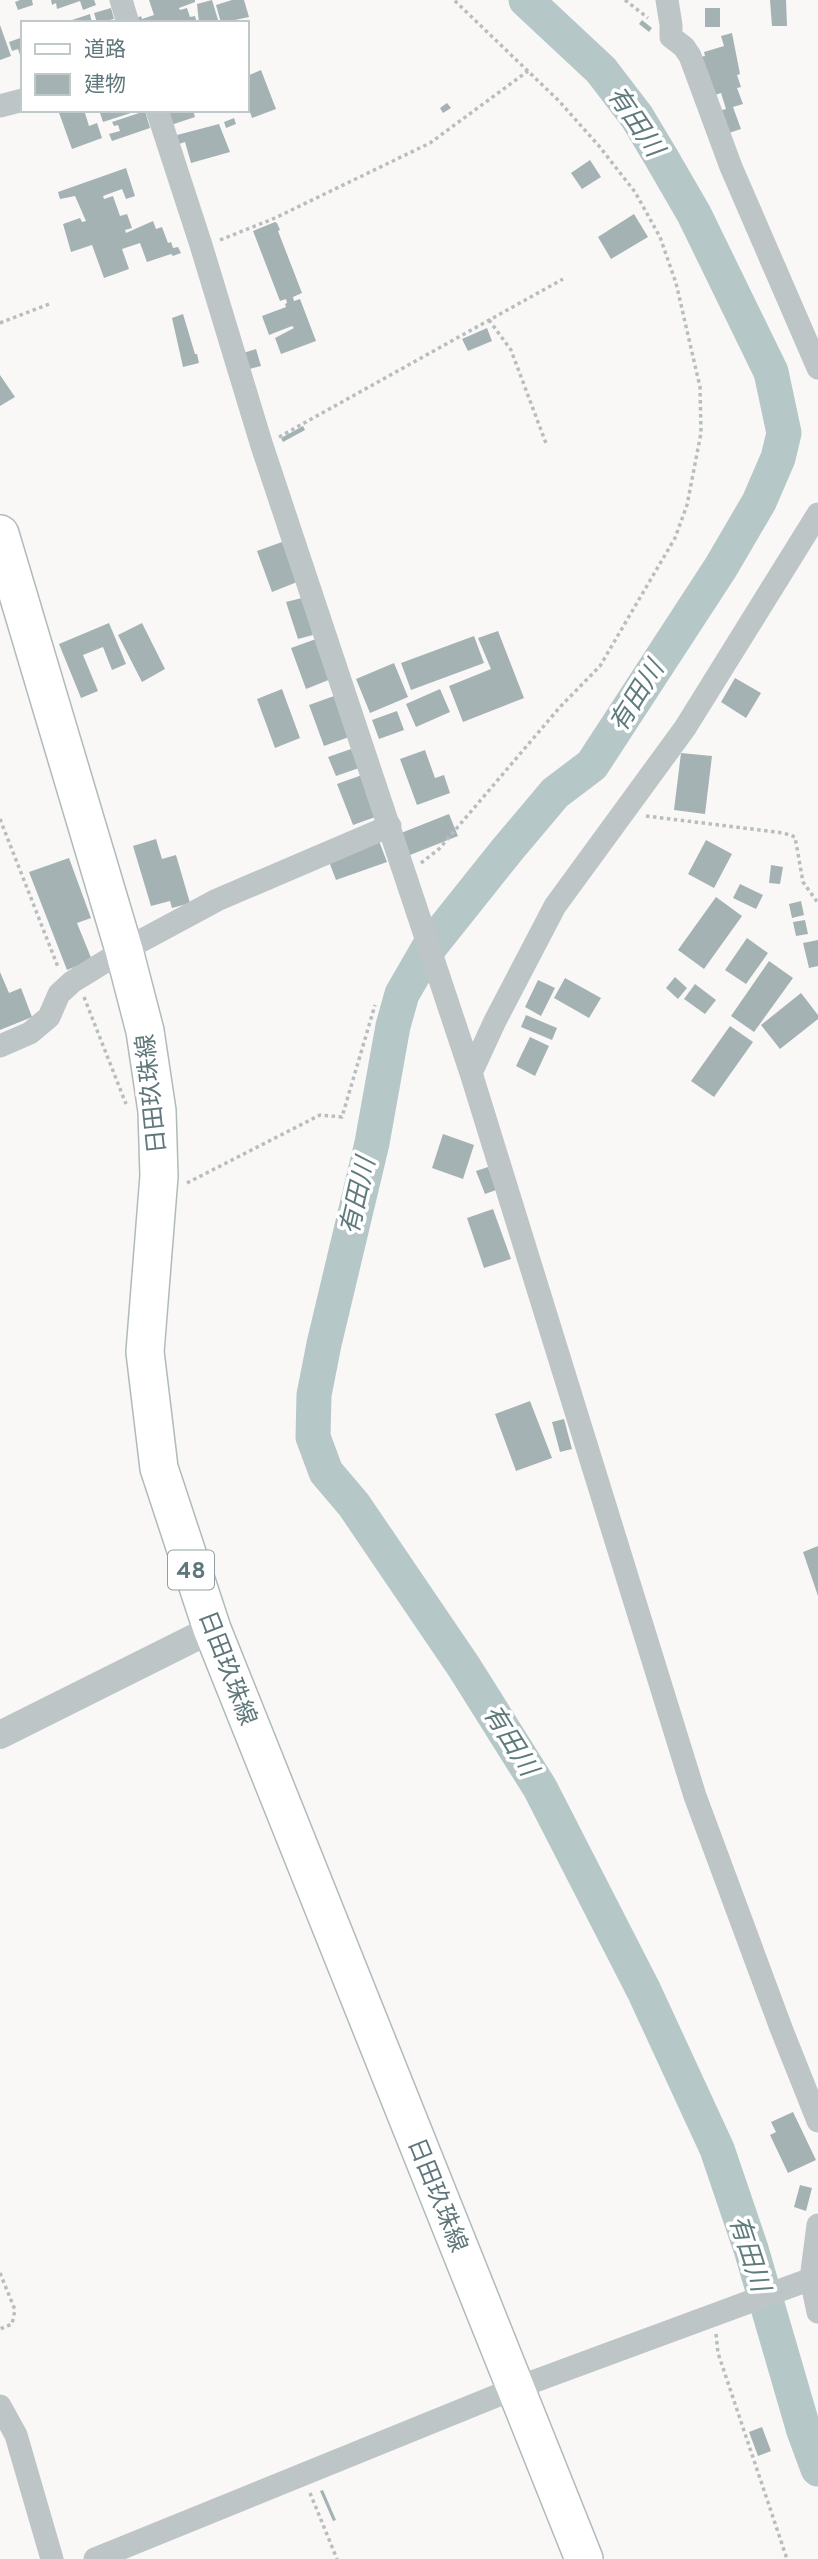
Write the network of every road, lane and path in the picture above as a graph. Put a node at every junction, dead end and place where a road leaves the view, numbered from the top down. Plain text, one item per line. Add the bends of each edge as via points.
1 (121, 0) edge
2 (454, 0) edge
3 (667, 0) edge
4 (127, 21) edge
5 (528, 71) junction
6 (21, 101) edge
7 (0, 106) edge
8 (158, 112) edge
9 (202, 248) junction
10 (563, 279) dead end
11 (49, 304) dead end
12 (489, 320) junction
13 (0, 323) edge
14 (818, 368) edge
15 (262, 446) junction
16 (547, 446) dead end
17 (818, 514) edge
18 (0, 534) edge
19 (11, 599) edge
20 (623, 813) junction
21 (0, 819) edge
22 (390, 826) junction
23 (405, 880) junction
24 (818, 903) edge
25 (124, 950) junction
26 (68, 986) junction
27 (375, 1005) dead end
28 (0, 1046) edge
29 (468, 1065) junction
30 (130, 1115) dead end
31 (157, 1199) junction
32 (212, 1629) junction
33 (0, 1735) edge
34 (818, 2121) edge
35 (818, 2225) edge
36 (0, 2273) edge
37 (811, 2279) junction
38 (721, 2312) junction
39 (818, 2312) edge
40 (0, 2329) edge
41 (516, 2388) junction
42 (0, 2406) edge
43 (303, 2474) junction
44 (52, 2559) edge
45 (95, 2559) edge
46 (337, 2559) edge
47 (584, 2559) edge
48 (787, 2559) edge

1 - 4 street
2 - 5 path
3 - 14 street via 671,37 690,57
5 - 9 path via 430,143
5 - 23 path via 599,146 635,192 660,237 676,283 700,387 699,444 675,538 600,666 439,849
6 - 7 street
8 - 9 street
9 - 15 street
10 - 12 path
11 - 13 path
12 - 15 path
12 - 16 path via 511,350
15 - 22 street
17 - 20 street via 685,728
18 - 19 main road, 日田玖珠線 / 48
19 - 25 main road, 日田玖珠線 / 48
20 - 24 path via 795,837 803,882
20 - 29 street via 555,906
21 - 26 path
22 - 23 street
22 - 25 street via 218,900
23 - 29 street
25 - 26 street
25 - 31 main road, 日田玖珠線 / 48 via 145,1031 157,1111
26 - 28 street via 49,1017 30,1033
26 - 30 path via 86,999
27 - 31 path via 342,1117 320,1115
29 - 34 street via 695,1796
31 - 32 main road, 日田玖珠線 / 48 via 145,1352 151,1415 159,1468
32 - 33 street
32 - 41 main road, 日田玖珠線 / 48
35 - 37 street
36 - 40 path via 15,2310 12,2324
37 - 38 street
37 - 39 street
38 - 41 street
38 - 48 path via 718,2353
41 - 43 street
41 - 47 main road, 日田玖珠線 / 48
42 - 44 street via 16,2435
43 - 45 street
43 - 46 path

